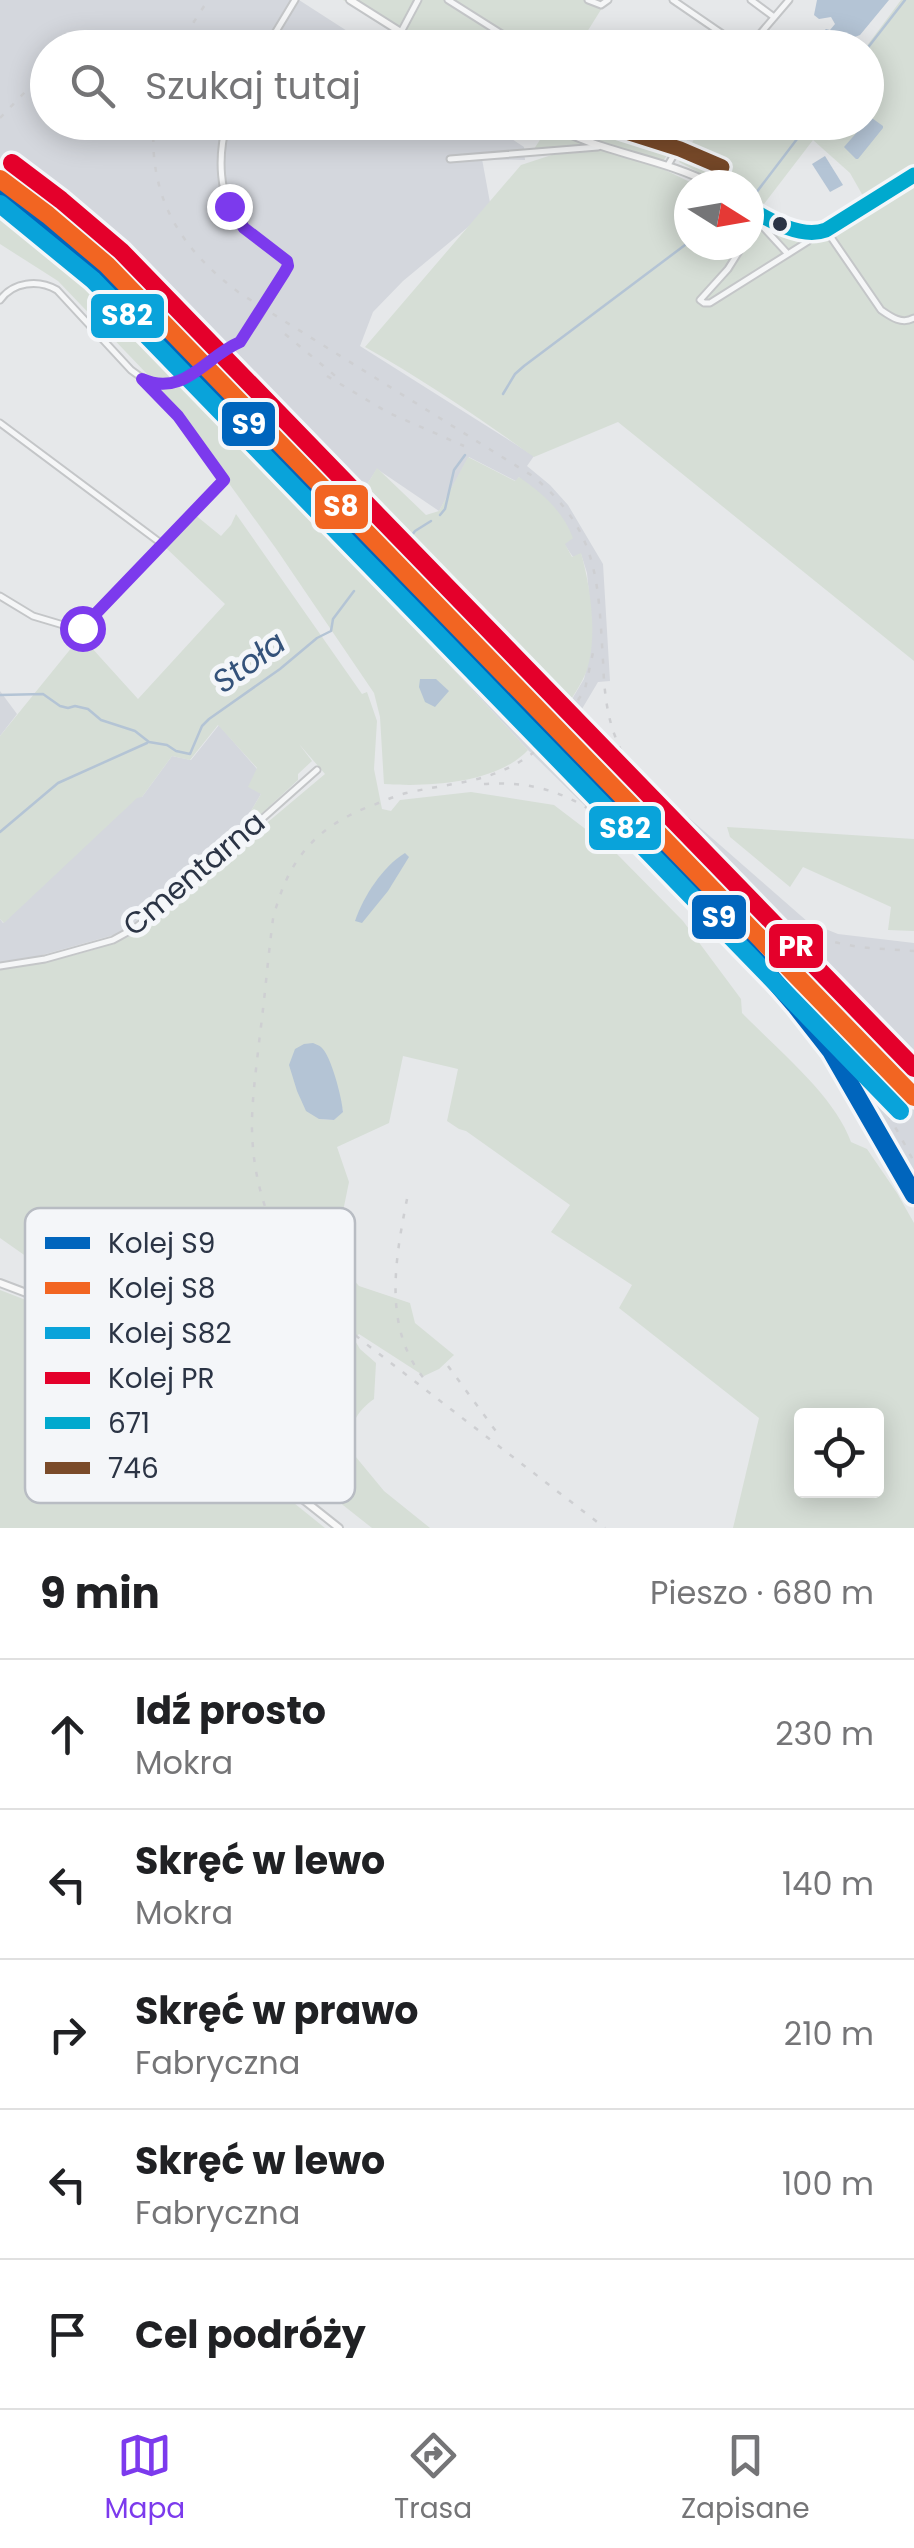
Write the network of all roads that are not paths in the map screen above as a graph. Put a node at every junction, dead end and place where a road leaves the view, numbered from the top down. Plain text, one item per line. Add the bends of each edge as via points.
1 (296, 0) edge
2 (350, 0) edge
3 (418, 0) edge
4 (448, 0) edge
5 (588, 0) edge
6 (608, 0) edge
7 (673, 0) edge
8 (750, 0) edge
9 (788, 0) edge
10 (774, 17) junction
11 (277, 30) edge
12 (398, 30) edge
13 (402, 30) edge
14 (496, 30) edge
15 (718, 30) edge
16 (762, 30) edge
17 (224, 140) edge
18 (585, 140) edge
19 (682, 140) edge
20 (600, 146) junction
21 (450, 160) dead end
22 (668, 165) junction
23 (680, 170) edge
24 (914, 175) edge
25 (764, 218) edge
26 (764, 228) edge
27 (826, 230) junction
28 (814, 235) junction
29 (787, 254) junction
30 (734, 260) edge
31 (2, 286) edge
32 (10, 288) junction
33 (0, 300) edge
34 (914, 318) edge
35 (142, 379) junction
36 (0, 423) edge
37 (162, 545) junction
38 (0, 596) edge
39 (317, 770) dead end
40 (0, 966) edge
41 (0, 1283) edge
42 (25, 1293) edge
43 (307, 1503) edge
44 (338, 1528) edge

1 - 11 street
2 - 12 street
3 - 13 street
4 - 14 street
5 - 6 street
7 - 15 street
8 - 10 street
9 - 10 street
10 - 16 street
17 - 35 street via 222,182 229,206 288,266 240,342 181,381
18 - 20 street
19 - 22 street
20 - 21 street
20 - 22 street
22 - 23 street
24 - 27 street
25 - 28 street
26 - 29 street
27 - 28 street
27 - 34 street via 881,310
28 - 29 street
29 - 30 street via 710,303 700,300
31 - 32 street
32 - 33 street
32 - 35 street via 38,282 57,290
35 - 37 street via 224,480
36 - 37 street
37 - 38 street via 80,630 32,616
39 - 40 street, Cmentarna via 136,928 63,954
41 - 42 street
43 - 44 street

